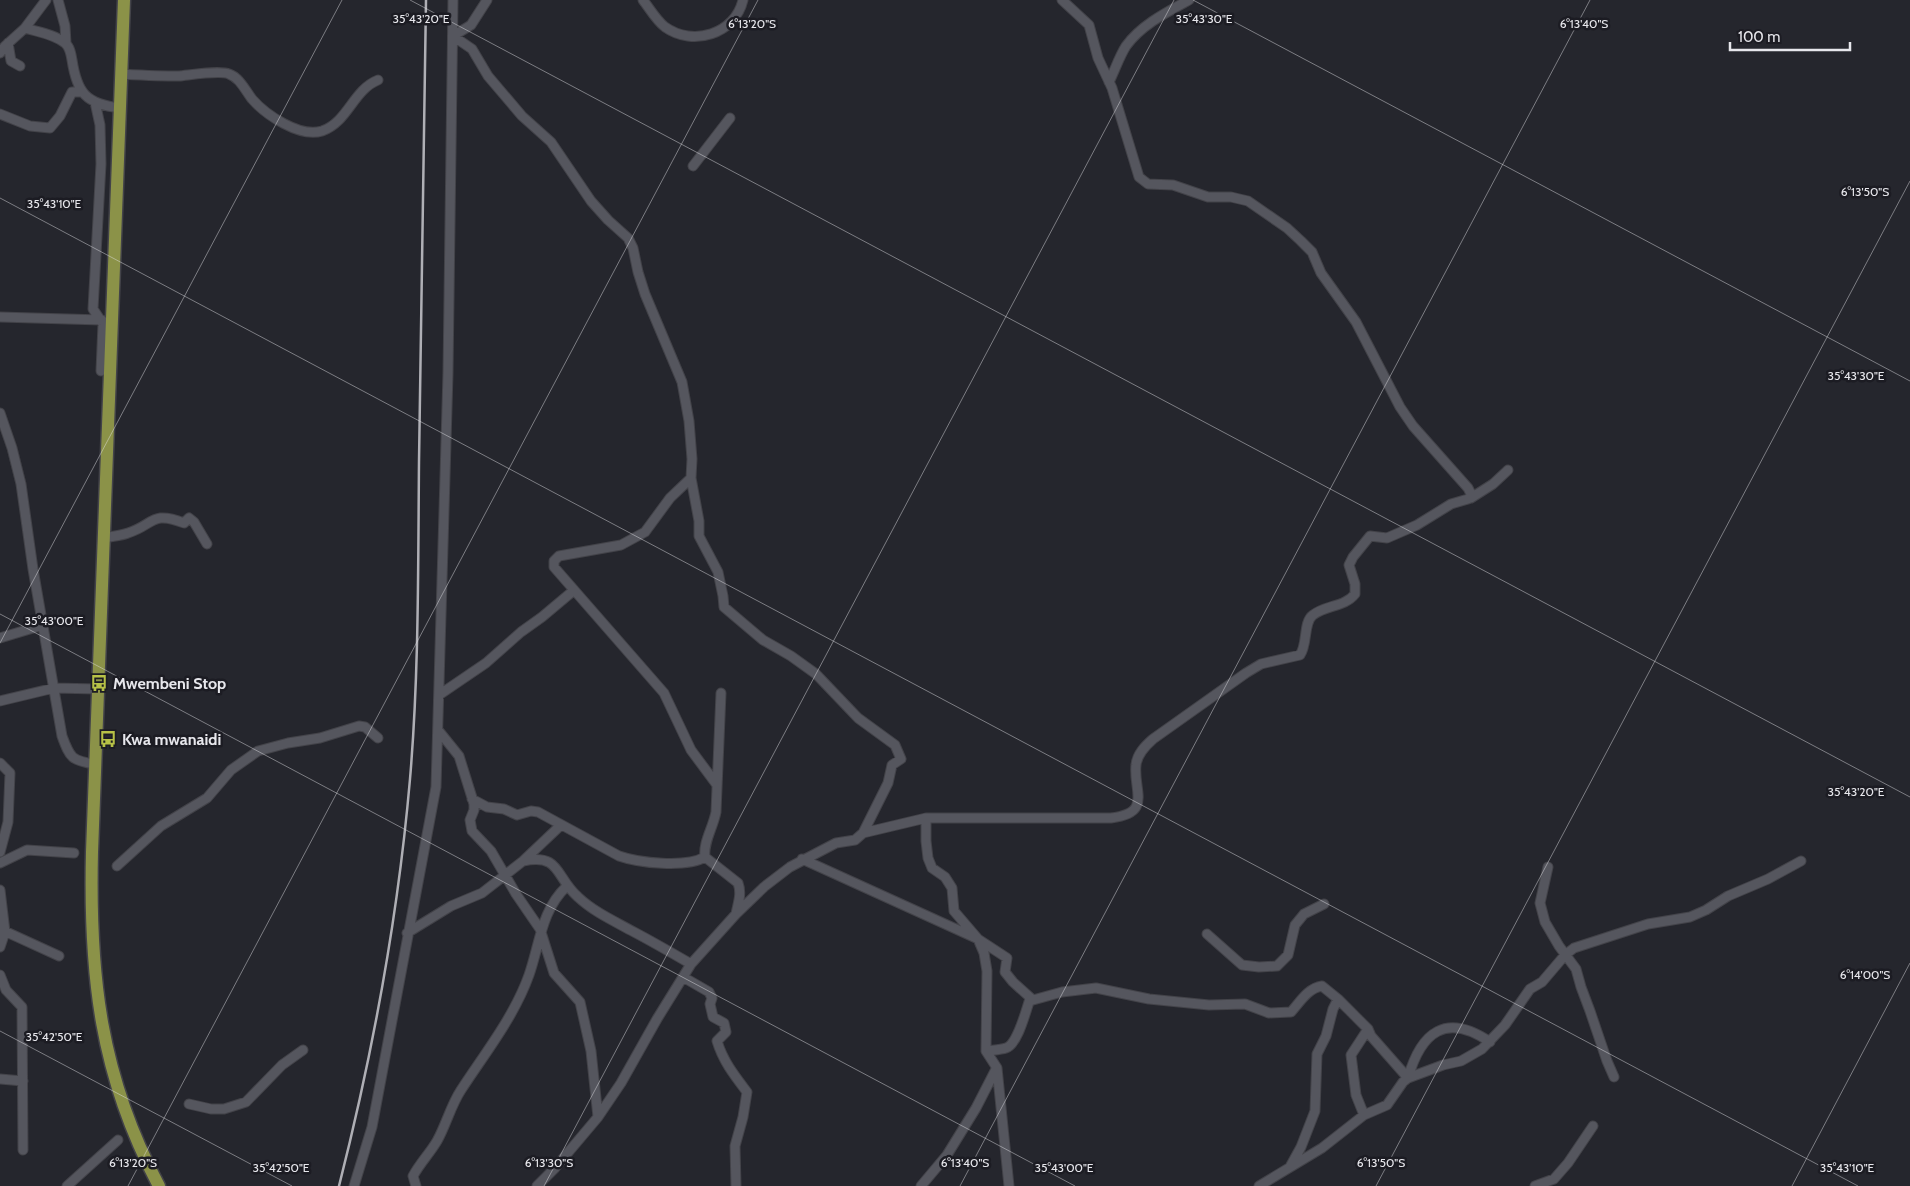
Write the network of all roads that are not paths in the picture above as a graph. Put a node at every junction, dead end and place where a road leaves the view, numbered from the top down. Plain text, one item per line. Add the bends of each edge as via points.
1 (46, 0) edge
2 (58, 0) edge
3 (124, 0) edge
4 (453, 0) edge
5 (487, 0) edge
6 (643, 0) edge
7 (743, 0) edge
8 (1062, 0) edge
9 (1189, 0) edge
10 (25, 28) junction
11 (453, 36) junction
12 (8, 43) junction
13 (66, 43) junction
14 (0, 53) edge
15 (20, 66) dead end
16 (121, 74) junction
17 (378, 80) dead end
18 (1110, 82) junction
19 (82, 92) junction
20 (95, 102) junction
21 (120, 108) junction
22 (0, 114) edge
23 (730, 118) dead end
24 (692, 166) dead end
25 (0, 318) edge
26 (106, 321) junction
27 (101, 371) dead end
28 (0, 413) edge
29 (1508, 470) dead end
30 (691, 478) junction
31 (1471, 498) junction
32 (104, 538) junction
33 (206, 544) dead end
34 (573, 590) junction
35 (43, 625) junction
36 (0, 638) edge
37 (54, 688) junction
38 (98, 690) junction
39 (721, 693) dead end
40 (439, 695) junction
41 (0, 701) edge
42 (438, 730) junction
43 (378, 738) dead end
44 (0, 763) edge
45 (95, 764) junction
46 (717, 785) junction
47 (472, 799) junction
48 (926, 818) junction
49 (562, 825) junction
50 (864, 833) junction
51 (0, 852) edge
52 (74, 853) dead end
53 (705, 857) junction
54 (523, 860) junction
55 (802, 860) junction
56 (1801, 861) dead end
57 (0, 863) edge
58 (117, 866) dead end
59 (1548, 867) dead end
60 (504, 875) junction
61 (567, 886) junction
62 (0, 890) edge
63 (1324, 904) dead end
64 (736, 914) junction
65 (540, 929) junction
66 (3, 930) edge
67 (407, 933) junction
68 (1207, 934) dead end
69 (978, 939) junction
70 (0, 947) edge
71 (59, 956) dead end
72 (691, 964) junction
73 (0, 975) edge
74 (683, 976) junction
75 (3, 988) edge
76 (1030, 999) junction
77 (1338, 999) junction
78 (1368, 1028) junction
79 (1490, 1042) junction
80 (303, 1050) dead end
81 (986, 1051) junction
82 (997, 1068) junction
83 (1614, 1077) dead end
84 (1408, 1078) junction
85 (0, 1079) edge
86 (23, 1081) junction
87 (189, 1104) dead end
88 (1364, 1115) junction
89 (598, 1117) junction
90 (1593, 1126) dead end
91 (118, 1140) dead end
92 (23, 1150) dead end
93 (1290, 1167) junction
94 (413, 1176) junction
95 (1554, 1179) junction
96 (67, 1186) edge
97 (159, 1186) edge
98 (354, 1186) edge
99 (408, 1186) edge
100 (416, 1186) edge
101 (537, 1186) edge
102 (736, 1186) edge
103 (921, 1186) edge
104 (1008, 1186) edge
105 (1260, 1186) edge
106 (1535, 1186) edge
107 (1544, 1186) edge

1 - 10 street
2 - 13 street
3 - 16 highway
4 - 11 street
5 - 11 street via 471,24
6 - 7 street via 666,28 693,36 719,32 734,20
8 - 18 street via 1090,25 1101,65
9 - 18 street via 1162,14 1133,38
10 - 12 street
10 - 13 street
11 - 30 street via 472,49 488,76 522,116 551,142 591,201 628,238 645,294 682,382 689,421
11 - 40 street
12 - 14 street
12 - 15 street via 11,62
13 - 19 street via 71,51 74,78
16 - 17 street via 180,76 228,73 262,108 296,130 309,133 335,124 366,87
16 - 21 highway
18 - 31 street via 1141,180 1153,185 1173,185 1208,198 1248,200 1287,228 1312,252 1321,273 1356,322 1400,406 1413,426 1470,491
19 - 20 street
19 - 22 street via 72,92 50,128 30,126
20 - 21 street
20 - 26 street via 100,125 101,164 93,309
21 - 26 highway
23 - 24 street
25 - 26 street
26 - 27 street via 103,324
26 - 32 highway
28 - 35 street via 22,484
29 - 31 street
30 - 34 street via 670,498 644,532 621,544 559,556 554,560 554,567
30 - 50 street via 699,536 718,572 724,607 763,640 809,669 858,718 895,745 901,759 892,765 888,783
31 - 48 street via 1451,504 1386,538 1370,536 1350,562 1355,594 1310,617 1300,655 1261,664 1246,673 1152,739 1140,752 1136,764 1138,804 1131,812 1111,818
32 - 33 street via 127,533 155,519 169,517 184,523 189,518
32 - 38 highway
34 - 40 street via 486,663
34 - 46 street via 664,693 691,750
35 - 36 street
35 - 37 street
37 - 38 street
37 - 41 street
37 - 45 street via 58,720 70,756 78,762
38 - 45 highway
39 - 46 street
40 - 42 street
42 - 47 street via 459,756
42 - 67 street via 436,787
43 - 58 street via 365,726 359,726 258,751 232,770 207,798 161,826
44 - 51 street via 10,773 8,822
45 - 97 highway via 91,897 99,1008 111,1065 128,1121
46 - 53 street via 716,812 704,849
47 - 49 street via 487,807 517,815 538,812
47 - 60 street via 472,831 491,851
48 - 50 street
48 - 69 street via 928,858 932,868 952,888 954,911
49 - 53 street via 630,860 679,863
49 - 54 street
50 - 55 street via 855,840 836,843
52 - 57 street via 27,850
53 - 64 street via 738,883 740,898
54 - 60 street
54 - 61 street via 545,859 556,868
55 - 64 street via 764,887
55 - 69 street
56 - 79 street via 1706,910 1648,924 1574,948 1542,982 1530,989
59 - 83 street via 1540,903 1545,922 1576,969 1606,1062
60 - 65 street
60 - 67 street via 482,893 451,906
61 - 65 street via 554,901
61 - 72 street via 606,917
62 - 66 street
63 - 68 street via 1304,914 1295,925 1288,955 1277,966 1242,964
64 - 72 street
65 - 89 street via 554,973 580,1002
65 - 94 street via 524,988 459,1092 437,1142
66 - 70 street
66 - 71 street
67 - 98 street via 372,1127
69 - 76 street via 1007,958 1005,972
69 - 81 street via 988,971
72 - 74 street
73 - 75 street
74 - 89 street
74 - 102 street via 709,992 714,1017 724,1023 726,1032 717,1040 720,1053 747,1092 735,1146
75 - 86 street via 22,1007
76 - 77 street via 1096,988 1149,999 1208,1005 1245,1004 1273,1014 1291,1012 1317,987 1322,986
76 - 81 street via 1018,1033 1009,1046
77 - 78 street
77 - 93 street via 1317,1054 1315,1112
78 - 84 street via 1371,1036
78 - 88 street via 1351,1055 1356,1095
79 - 84 street via 1461,1061
79 - 84 street via 1469,1030 1439,1030 1418,1053
80 - 87 street via 282,1065 246,1102 211,1110
81 - 82 street
82 - 103 street via 946,1155
82 - 104 street
84 - 88 street via 1387,1105
85 - 86 street
86 - 92 street
88 - 93 street via 1322,1148
89 - 101 street
90 - 95 street
91 - 96 street
93 - 105 street
94 - 99 street
94 - 100 street
95 - 106 street
95 - 107 street

